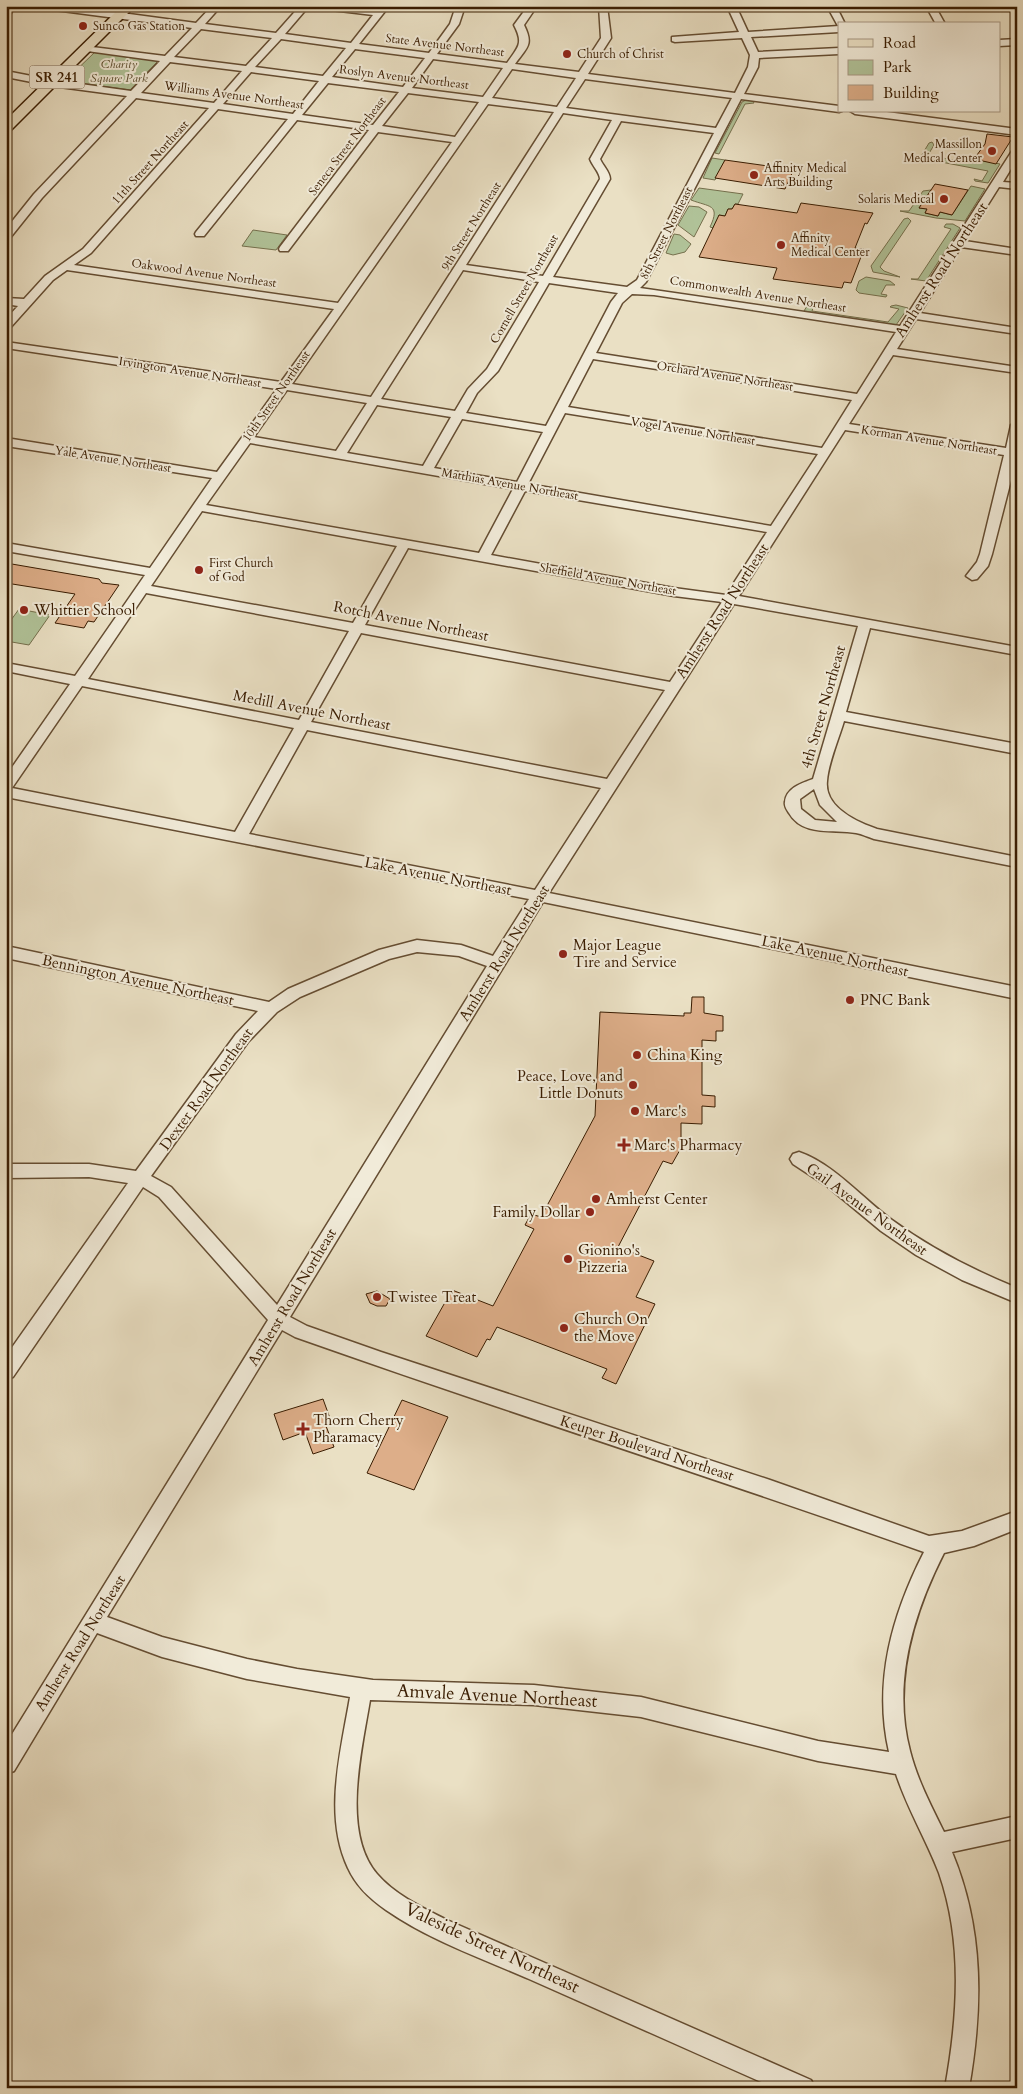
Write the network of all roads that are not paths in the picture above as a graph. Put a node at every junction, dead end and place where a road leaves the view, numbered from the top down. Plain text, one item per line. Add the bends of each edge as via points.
1 (11, 6) edge
2 (48, 6) edge
3 (217, 6) edge
4 (305, 6) edge
5 (324, 6) edge
6 (461, 6) edge
7 (533, 6) edge
8 (603, 6) edge
9 (731, 6) edge
10 (831, 6) edge
11 (930, 6) edge
12 (125, 11) edge
13 (6, 15) edge
14 (840, 22) edge
15 (940, 22) edge
16 (198, 26) junction
17 (838, 29) edge
18 (745, 34) junction
19 (278, 36) junction
20 (675, 39) dead end
21 (1017, 42) edge
22 (1000, 44) edge
23 (354, 46) junction
24 (88, 48) junction
25 (838, 51) edge
26 (754, 55) junction
27 (431, 56) junction
28 (167, 58) junction
29 (509, 66) junction
30 (249, 69) junction
31 (6, 74) edge
32 (582, 76) junction
33 (325, 80) junction
34 (52, 83) junction
35 (405, 90) junction
36 (134, 94) junction
37 (738, 96) junction
38 (486, 99) junction
39 (217, 105) junction
40 (838, 109) edge
41 (560, 110) junction
42 (863, 112) edge
43 (952, 112) edge
44 (296, 117) junction
45 (618, 117) junction
46 (946, 123) junction
47 (6, 127) edge
48 (376, 128) junction
49 (718, 131) junction
50 (1017, 132) edge
51 (458, 140) junction
52 (1017, 150) edge
53 (996, 184) junction
54 (1017, 186) edge
55 (200, 234) dead end
56 (6, 236) edge
57 (959, 243) junction
58 (284, 248) dead end
59 (1017, 252) edge
60 (65, 267) junction
61 (461, 267) junction
62 (546, 280) junction
63 (630, 291) junction
64 (6, 300) edge
65 (26, 303) junction
66 (339, 306) junction
67 (913, 316) junction
68 (6, 326) edge
69 (903, 330) junction
70 (1017, 332) edge
71 (6, 345) edge
72 (890, 351) junction
73 (590, 355) junction
74 (1017, 370) edge
75 (283, 386) junction
76 (860, 398) junction
77 (375, 401) junction
78 (561, 409) junction
79 (459, 414) junction
80 (1017, 425) edge
81 (842, 426) junction
82 (550, 430) junction
83 (246, 439) junction
84 (6, 442) edge
85 (825, 452) junction
86 (1014, 453) edge
87 (340, 454) junction
88 (427, 470) junction
89 (220, 476) junction
90 (522, 486) junction
91 (198, 507) junction
92 (775, 530) junction
93 (405, 543) junction
94 (6, 547) edge
95 (484, 557) junction
96 (154, 573) junction
97 (972, 576) dead end
98 (143, 588) junction
99 (730, 599) junction
100 (865, 623) junction
101 (358, 627) junction
102 (1017, 651) edge
103 (6, 667) edge
104 (79, 682) junction
105 (674, 687) junction
106 (838, 715) junction
107 (303, 724) junction
108 (1017, 749) edge
109 (819, 782) junction
110 (611, 785) junction
111 (6, 786) edge
112 (6, 792) edge
113 (857, 828) junction
114 (239, 838) junction
115 (1017, 862) edge
116 (539, 896) junction
117 (6, 952) edge
118 (497, 964) junction
119 (1017, 993) edge
120 (271, 1008) junction
121 (799, 1159) dead end
122 (6, 1171) edge
123 (141, 1178) junction
124 (1017, 1296) edge
125 (278, 1319) junction
126 (6, 1371) edge
127 (1017, 1520) edge
128 (938, 1545) junction
129 (93, 1622) junction
130 (362, 1688) junction
131 (6, 1764) edge
132 (904, 1765) junction
133 (1017, 1827) edge
134 (939, 1844) junction
135 (803, 2088) edge
136 (957, 2088) edge

1 - 13 street
2 - 12 street, State Avenue Northeast
3 - 16 street
4 - 19 street, 11th Street Northeast
5 - 23 street via 381,11
6 - 27 street, Seneca Street Northeast via 454,24
7 - 29 street, 10th Street Northeast via 520,25 524,45
8 - 32 street, 9th Street Northeast via 606,38
9 - 18 street
10 - 14 street
11 - 15 street
12 - 16 street, State Avenue Northeast
12 - 24 main road, SR 241
16 - 19 street, State Avenue Northeast
16 - 28 street
17 - 18 street
18 - 20 street
18 - 26 street
19 - 23 street, State Avenue Northeast
19 - 30 street, 11th Street Northeast
21 - 22 street
23 - 27 street, State Avenue Northeast
23 - 33 street
24 - 28 street, Roslyn Avenue Northeast
24 - 34 main road, SR 241
25 - 26 street
26 - 37 street, 8th Street Northeast via 753,66
27 - 29 street, State Avenue Northeast
27 - 35 street, Seneca Street Northeast
28 - 30 street, Roslyn Avenue Northeast
28 - 36 street
29 - 32 street, State Avenue Northeast
29 - 38 street, 10th Street Northeast
30 - 33 street, Roslyn Avenue Northeast
30 - 39 street, 11th Street Northeast
31 - 34 street, Williams Avenue Northeast
32 - 37 street, State Avenue Northeast
32 - 41 street, 9th Street Northeast
33 - 35 street, Roslyn Avenue Northeast
33 - 44 street
34 - 36 street, Williams Avenue Northeast
34 - 47 main road, SR 241
35 - 38 street, Roslyn Avenue Northeast
35 - 48 street, Seneca Street Northeast
36 - 39 street, Williams Avenue Northeast
36 - 56 street via 38,196
37 - 40 street, State Avenue Northeast
37 - 49 street, 8th Street Northeast
38 - 41 street, Roslyn Avenue Northeast
38 - 51 street, 10th Street Northeast
39 - 44 street, Williams Avenue Northeast
39 - 60 street, 11th Street Northeast via 86,251
41 - 45 street, Roslyn Avenue Northeast
41 - 61 street, 9th Street Northeast
42 - 46 street
43 - 46 street
44 - 48 street, Williams Avenue Northeast
44 - 55 street
45 - 49 street, Roslyn Avenue Northeast
45 - 62 street, Cornell Street Northeast via 595,159 605,179
46 - 50 street
48 - 51 street, Williams Avenue Northeast
48 - 58 street, Seneca Street Northeast
49 - 63 street, 8th Street Northeast via 641,282
51 - 66 street, 10th Street Northeast
52 - 53 street, Amherst Road Northeast
53 - 54 street
53 - 57 street, Amherst Road Northeast
57 - 59 street
57 - 67 street, Amherst Road Northeast
60 - 65 street, 11th Street Northeast via 49,278
60 - 66 street, Oakwood Avenue Northeast
61 - 62 street, Commonwealth Avenue Northeast
61 - 77 street, 9th Street Northeast
62 - 63 street, Commonwealth Avenue Northeast
62 - 79 street, Cornell Street Northeast via 492,372 477,384
63 - 69 street, Commonwealth Avenue Northeast
63 - 73 street, 8th Street Northeast via 617,302
64 - 65 street
65 - 68 street, 11th Street Northeast
66 - 75 street, 10th Street Northeast
67 - 69 street, Amherst Road Northeast
67 - 70 street
69 - 72 street, Amherst Road Northeast
71 - 75 street, Irvington Avenue Northeast
72 - 74 street
72 - 76 street, Amherst Road Northeast
73 - 76 street, Orchard Avenue Northeast
73 - 78 street, 8th Street Northeast
75 - 77 street, Irvington Avenue Northeast
75 - 83 street, 10th Street Northeast
76 - 81 street, Amherst Road Northeast
77 - 79 street, Irvington Avenue Northeast
77 - 87 street, 9th Street Northeast
78 - 82 street, 8th Street Northeast
78 - 85 street, Vogel Avenue Northeast
79 - 82 street, Irvington Avenue Northeast
79 - 88 street, Cornell Street Northeast
80 - 86 street
81 - 85 street, Amherst Road Northeast
81 - 86 street, Korman Avenue Northeast
82 - 90 street, 8th Street Northeast
83 - 87 street, Matthias Avenue Northeast
83 - 89 street, 10th Street Northeast
84 - 89 street, Yale Avenue Northeast
85 - 92 street, Amherst Road Northeast
86 - 97 street via 983,563
87 - 88 street, Matthias Avenue Northeast
88 - 90 street, Matthias Avenue Northeast
89 - 91 street, 10th Street Northeast
90 - 92 street, Matthias Avenue Northeast
90 - 95 street, 8th Street Northeast
91 - 93 street, Sheffield Avenue Northeast
91 - 96 street, 10th Street Northeast
92 - 99 street, Amherst Road Northeast
93 - 95 street, Sheffield Avenue Northeast
93 - 101 street
94 - 96 street
95 - 99 street, Sheffield Avenue Northeast
96 - 98 street, 10th Street Northeast
98 - 101 street, Rotch Avenue Northeast
98 - 104 street, 10th Street Northeast
99 - 100 street, Sheffield Avenue Northeast
99 - 105 street, Amherst Road Northeast
100 - 102 street, Sheffield Avenue Northeast
100 - 106 street, 4th Street Northeast
101 - 105 street, Rotch Avenue Northeast
101 - 107 street
103 - 104 street, Medill Avenue Northeast
104 - 107 street, Medill Avenue Northeast
104 - 111 street, 10th Street Northeast
105 - 110 street, Amherst Road Northeast
106 - 108 street
106 - 109 street, 4th Street Northeast
107 - 110 street, Medill Avenue Northeast
107 - 114 street
109 - 113 street via 832,811
109 - 113 street, 4th Street Northeast via 794,797 792,807 797,816 813,824
110 - 116 street, Amherst Road Northeast
112 - 114 street, Lake Avenue Northeast
113 - 115 street
114 - 116 street, Lake Avenue Northeast
116 - 118 street, Amherst Road Northeast
116 - 119 street, Lake Avenue Northeast
117 - 120 street, Bennington Avenue Northeast
118 - 120 street, Dexter Road Northeast via 461,951 417,946 385,954 294,993
118 - 125 street, Amherst Road Northeast
120 - 123 street, Dexter Road Northeast via 242,1038
121 - 124 street, Gail Avenue Northeast via 845,1190 892,1230 942,1262
122 - 123 street, Keuper Boulevard Northeast via 111,1172
123 - 125 street, Keuper Boulevard Northeast via 165,1192
123 - 126 street, Dexter Road Northeast
125 - 128 street, Keuper Boulevard Northeast via 302,1332 390,1363 770,1488 912,1540
125 - 129 street, Amherst Road Northeast
127 - 128 street, Keuper Boulevard Northeast via 975,1536
128 - 132 street via 910,1604 895,1664 892,1708 894,1730
129 - 130 street, Amvale Avenue Northeast via 162,1647 247,1670
129 - 131 street, Amherst Road Northeast
130 - 132 street, Amvale Avenue Northeast via 534,1695 641,1707 818,1751
130 - 135 street, Valeside Street Northeast via 346,1803 347,1831 354,1858 369,1881 390,1900 440,1928
132 - 134 street
133 - 134 street
134 - 136 street via 959,1902 969,1974 968,2016

